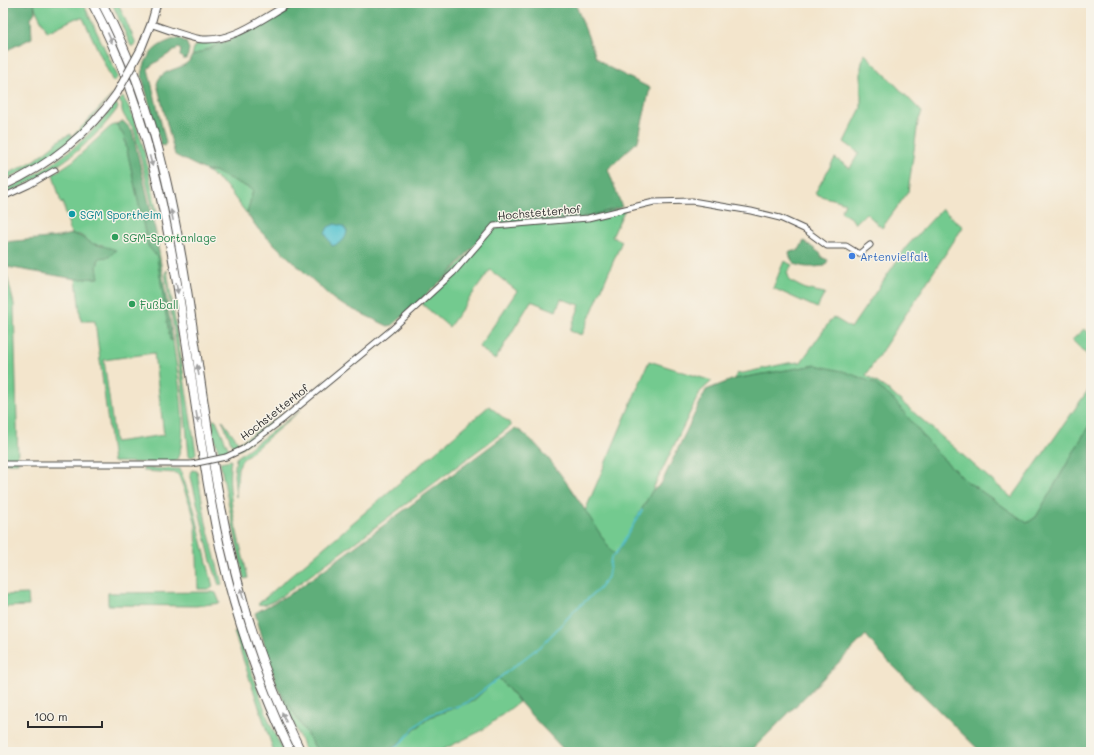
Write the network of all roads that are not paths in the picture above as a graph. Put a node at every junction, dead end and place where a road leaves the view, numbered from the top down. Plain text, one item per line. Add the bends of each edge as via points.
1 (92, 3) edge
2 (102, 3) edge
3 (157, 3) edge
4 (290, 3) edge
5 (151, 24) junction
6 (55, 170) dead end
7 (3, 186) edge
8 (3, 197) edge
9 (870, 245) dead end
10 (3, 464) edge
11 (291, 752) edge
12 (301, 752) edge

1 -> 11 highway via 121,66 138,113 152,164 170,247 212,509 231,589 263,689
12 -> 2 highway via 270,685 234,566 210,447 179,246 161,161 139,88
3 - 5 main road
4 - 5 street via 238,32 220,39 199,38
5 - 7 main road, bridge via 141,49 117,93 97,119 68,147 31,172
6 - 8 street
9 - 10 street, Hochstetterhof, bridge via 859,254 846,246 827,246 804,229 780,218 710,204 672,200 638,204 588,218 494,226 453,273 390,330 282,420 233,455 192,464

